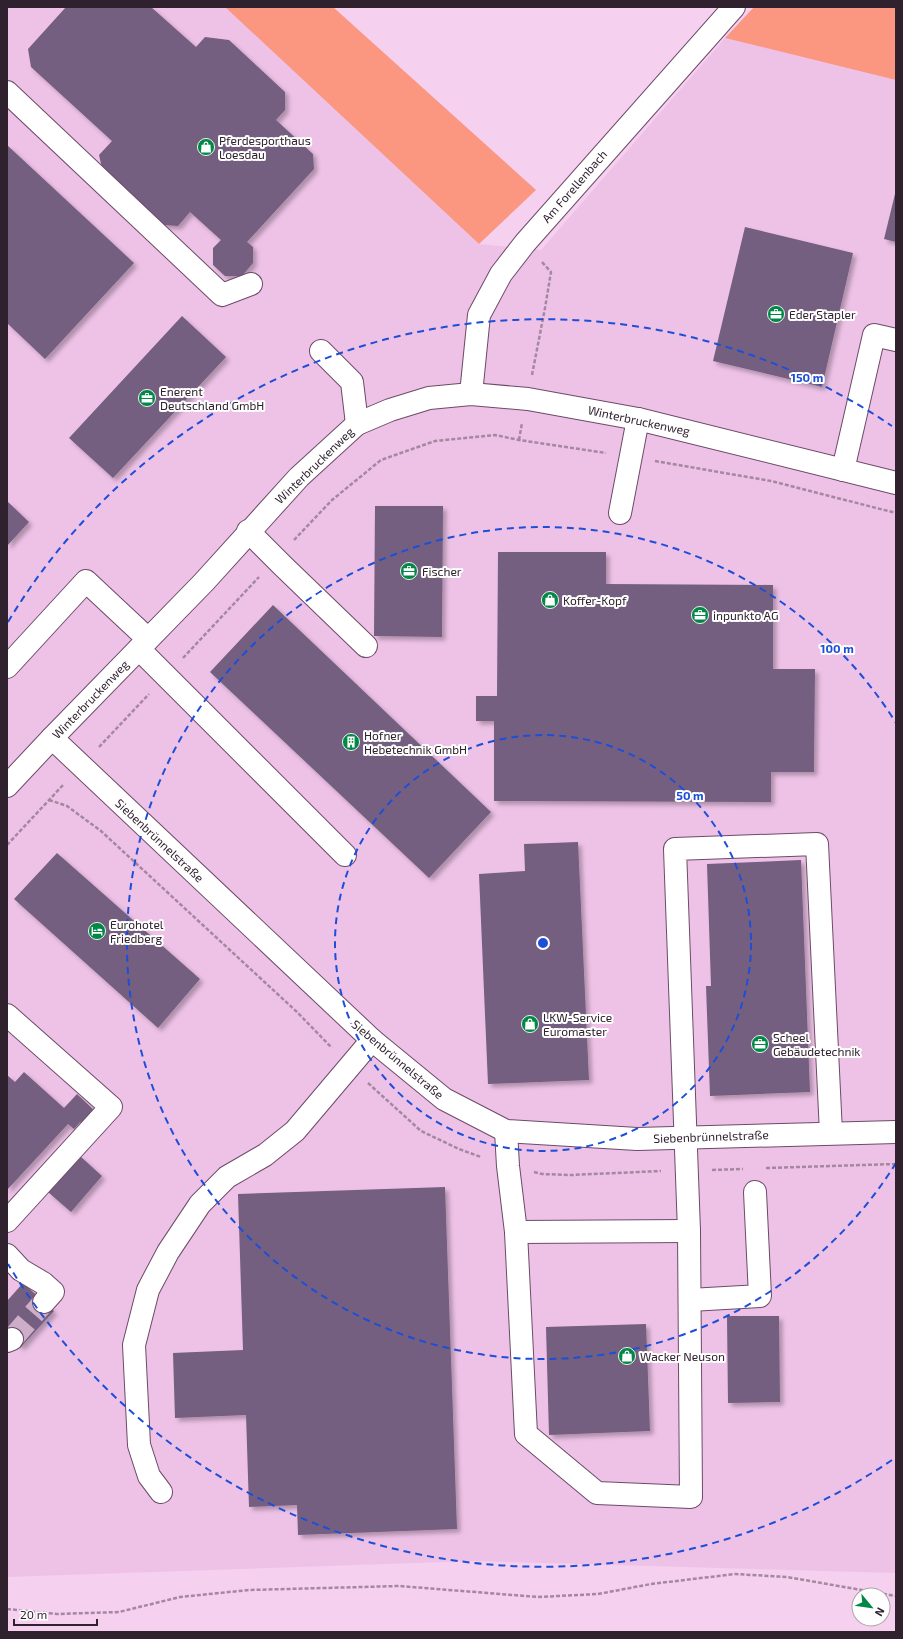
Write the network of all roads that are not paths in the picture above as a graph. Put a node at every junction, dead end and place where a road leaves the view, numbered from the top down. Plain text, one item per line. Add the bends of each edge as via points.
1 (734, 7) edge
2 (7, 92) edge
3 (251, 284) dead end
4 (896, 340) edge
5 (321, 351) dead end
6 (471, 394) junction
7 (638, 419) junction
8 (358, 424) junction
9 (843, 470) junction
10 (896, 484) edge
11 (620, 514) dead end
12 (248, 532) junction
13 (144, 644) junction
14 (366, 646) dead end
15 (7, 667) edge
16 (52, 738) junction
17 (7, 786) edge
18 (346, 855) dead end
19 (7, 1014) edge
20 (372, 1040) junction
21 (506, 1131) junction
22 (896, 1132) edge
23 (831, 1133) junction
24 (685, 1137) junction
25 (755, 1192) dead end
26 (7, 1222) edge
27 (689, 1231) junction
28 (516, 1232) junction
29 (7, 1255) edge
30 (40, 1293) dead end
31 (690, 1300) junction
32 (161, 1492) dead end

1 - 6 street, Am Forellenbach via 525,242 501,274 479,315
2 - 3 street via 222,295
4 - 9 street via 874,335
5 - 8 street via 352,382
6 - 7 street, Winterbruckenweg via 528,399
6 - 8 street, Winterbruckenweg via 429,398 390,410
7 - 9 street, Winterbruckenweg
7 - 11 street
8 - 12 street, Winterbruckenweg via 299,477
9 - 10 street, Winterbruckenweg
12 - 13 street, Winterbruckenweg
12 - 14 street
13 - 15 street via 86,581
13 - 16 street, Winterbruckenweg
13 - 18 street via 167,675
16 - 17 street, Winterbruckenweg
16 - 20 street, Siebenbrünnelstraße
19 - 26 street via 111,1107
20 - 21 street, Siebenbrünnelstraße via 444,1099
20 - 32 street via 296,1131 265,1155 228,1177 200,1204 168,1252 148,1290 134,1345 139,1445 149,1476
21 - 24 street, Siebenbrünnelstraße via 637,1139
21 - 28 street
22 - 23 street, Siebenbrünnelstraße
23 - 24 street, Siebenbrünnelstraße
23 - 24 street via 817,844 809,844 675,849
24 - 27 street
25 - 31 street via 760,1296
27 - 28 street
27 - 31 street
28 - 31 street via 526,1434 598,1493 691,1497
29 - 30 street

